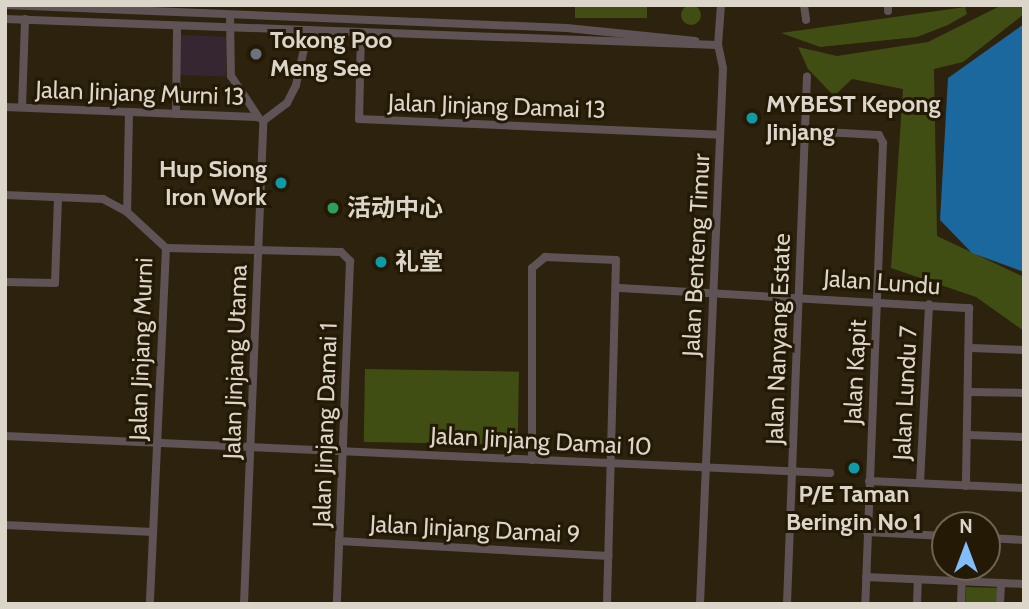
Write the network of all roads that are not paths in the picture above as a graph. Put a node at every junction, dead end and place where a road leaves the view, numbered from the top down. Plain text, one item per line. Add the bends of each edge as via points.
1 (5, 5) edge
2 (721, 5) edge
3 (804, 5) edge
4 (217, 10) edge
5 (230, 15) junction
6 (5, 19) edge
7 (24, 19) junction
8 (806, 20) dead end
9 (177, 26) junction
10 (216, 27) junction
11 (230, 28) junction
12 (308, 31) junction
13 (361, 33) junction
14 (695, 41) junction
15 (718, 45) junction
16 (807, 76) dead end
17 (5, 107) edge
18 (22, 107) junction
19 (130, 112) junction
20 (176, 114) junction
21 (260, 119) junction
22 (805, 131) junction
23 (720, 135) junction
24 (5, 195) edge
25 (58, 197) junction
26 (127, 212) junction
27 (166, 248) junction
28 (258, 250) junction
29 (5, 282) edge
30 (620, 288) junction
31 (713, 292) junction
32 (799, 296) junction
33 (877, 301) junction
34 (929, 304) junction
35 (971, 348) junction
36 (1024, 350) edge
37 (969, 392) junction
38 (1024, 393) edge
39 (968, 435) junction
40 (5, 436) edge
41 (1024, 437) edge
42 (157, 443) junction
43 (251, 447) junction
44 (343, 451) junction
45 (532, 460) junction
46 (613, 463) junction
47 (706, 467) junction
48 (792, 471) junction
49 (830, 473) dead end
50 (869, 481) junction
51 (920, 483) junction
52 (966, 486) junction
53 (1024, 488) edge
54 (5, 525) edge
55 (153, 532) junction
56 (867, 532) junction
57 (931, 535) edge
58 (1001, 539) edge
59 (1024, 540) edge
60 (339, 541) junction
61 (609, 556) junction
62 (866, 578) junction
63 (918, 580) junction
64 (931, 580) edge
65 (962, 581) joint
66 (1001, 583) junction
67 (1024, 584) edge
68 (150, 604) edge
69 (244, 604) edge
70 (337, 604) edge
71 (607, 604) edge
72 (700, 604) edge
73 (788, 604) edge
74 (865, 604) edge
75 (917, 604) edge
76 (961, 604) edge
77 (1000, 604) edge

1 - 4 street
2 - 15 street, Jalan Benteng Timur
3 - 8 street
4 - 5 street
4 - 10 street
5 - 11 street
5 - 14 street via 566,28
6 - 7 street
7 - 9 street
7 - 18 street, Jalan Jinjang Murni 13
9 - 10 street
9 - 20 street
10 - 11 street
11 - 12 street
11 - 21 street via 230,76
12 - 13 street
12 - 21 street via 296,85 287,103
13 - 14 street via 669,48
13 - 23 street, Jalan Jinjang Damai 13 via 359,120
14 - 15 street
15 - 23 street, Jalan Benteng Timur via 723,68
16 - 22 street, Jalan Nanyang Estate
17 - 18 street, Jalan Jinjang Murni 13
18 - 19 street, Jalan Jinjang Murni 13
19 - 20 street, Jalan Jinjang Murni 13
19 - 26 street
20 - 21 street, Jalan Jinjang Murni 13
21 - 28 street, Jalan Jinjang Utama
22 - 32 street, Jalan Nanyang Estate
22 - 33 street, Jalan Kapit via 878,135 883,143
23 - 31 street, Jalan Benteng Timur
24 - 25 street, Jalan Jinjang Murni
25 - 26 street, Jalan Jinjang Murni via 103,199
25 - 29 street via 55,283
26 - 27 street, Jalan Jinjang Murni
27 - 28 street
27 - 42 street, Jalan Jinjang Murni
28 - 43 street, Jalan Jinjang Utama
28 - 44 street, Jalan Jinjang Damai 1 via 341,251 350,261
30 - 31 street, Jalan Lundu
30 - 45 street via 616,260 545,257 532,268
30 - 46 street
31 - 32 street, Jalan Lundu
31 - 47 street, Jalan Benteng Timur
32 - 33 street, Jalan Lundu
32 - 48 street, Jalan Nanyang Estate
33 - 34 street, Jalan Lundu
33 - 50 street, Jalan Kapit
34 - 35 street, Jalan Lundu via 972,313
34 - 51 street, Jalan Lundu 7
35 - 36 street
35 - 37 street
37 - 38 street
37 - 39 street
39 - 41 street
39 - 52 street
40 - 42 street, Jalan Jinjang Damai 10
42 - 43 street, Jalan Jinjang Damai 10
42 - 55 street, Jalan Jinjang Murni
43 - 44 street, Jalan Jinjang Damai 10
43 - 69 street, Jalan Jinjang Utama
44 - 45 street, Jalan Jinjang Damai 10
44 - 60 street, Jalan Jinjang Damai 1
45 - 46 street, Jalan Jinjang Damai 10
46 - 47 street, Jalan Jinjang Damai 10
46 - 61 street
47 - 48 street, Jalan Jinjang Damai 10
47 - 72 street, Jalan Benteng Timur
48 - 49 street, Jalan Jinjang Damai 10
48 - 73 street, Jalan Nanyang Estate
50 - 51 street
50 - 56 street, Jalan Kapit
51 - 52 street
52 - 53 street
54 - 55 street
55 - 68 street, Jalan Jinjang Murni
56 - 57 street
56 - 62 street, Jalan Kapit
58 - 59 street
60 - 61 street, Jalan Jinjang Damai 9
60 - 70 street, Jalan Jinjang Damai 1
61 - 71 street
62 - 63 street
62 - 74 street, Jalan Kapit
63 - 64 street
63 - 75 street
65 - 66 street
65 - 76 street
66 - 67 street
66 - 77 street

